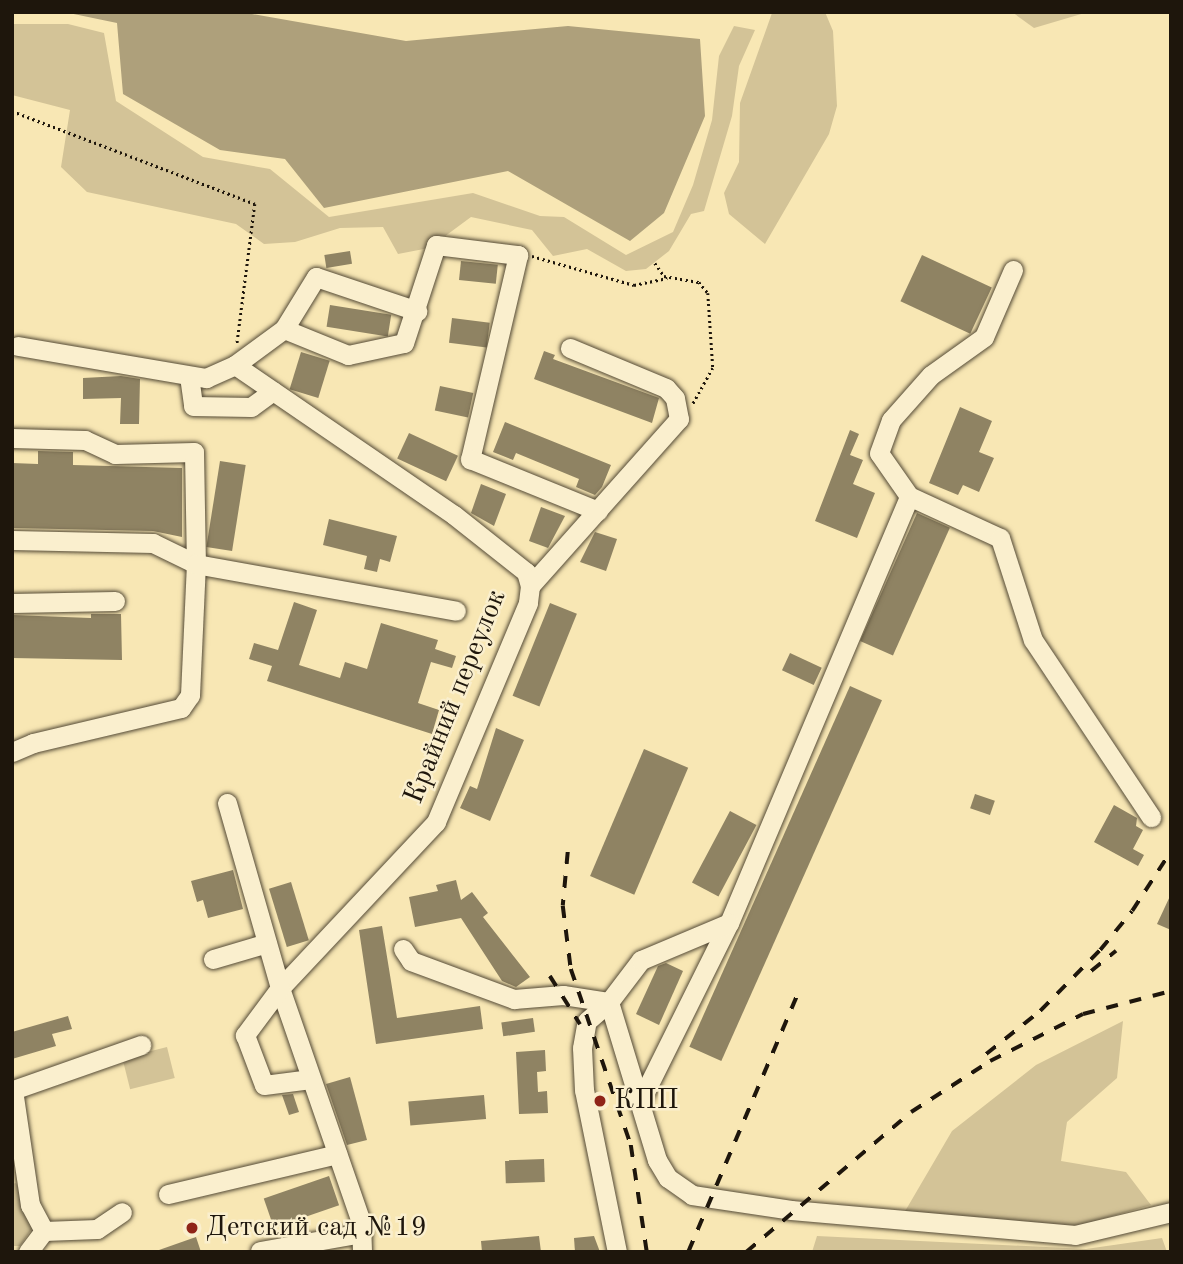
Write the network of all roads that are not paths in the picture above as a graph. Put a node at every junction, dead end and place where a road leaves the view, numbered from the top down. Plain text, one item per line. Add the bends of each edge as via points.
1 (1013, 270) dead end
2 (417, 311) junction
3 (284, 329) junction
4 (18, 346) dead end
5 (570, 348) dead end
6 (235, 365) junction
7 (189, 376) junction
8 (273, 391) junction
9 (12, 438) edge
10 (909, 496) junction
11 (598, 511) junction
12 (12, 540) edge
13 (196, 564) junction
14 (530, 586) junction
15 (115, 601) dead end
16 (12, 603) edge
17 (456, 611) dead end
18 (12, 752) edge
19 (227, 803) dead end
20 (1151, 817) dead end
21 (729, 923) junction
22 (267, 943) junction
23 (403, 949) dead end
24 (212, 958) dead end
25 (280, 988) junction
26 (609, 1002) junction
27 (141, 1045) dead end
28 (311, 1079) junction
29 (641, 1100) junction
30 (337, 1154) junction
31 (19, 1176) edge
32 (168, 1194) dead end
33 (122, 1212) dead end
34 (1171, 1213) edge
35 (44, 1231) junction
36 (362, 1243) edge
37 (260, 1251) edge
38 (28, 1252) edge
39 (617, 1252) edge

1 - 10 street via 984,337 932,375 891,420 879,453
2 - 3 street via 404,343 348,355
2 - 3 street via 316,277
2 - 11 street via 436,245 518,255 470,458
3 - 6 street
4 - 7 street
5 - 11 street via 666,388 675,398 679,419
6 - 7 street via 206,378
6 - 8 street, Крайний переулок
7 - 8 street via 193,406 251,407
8 - 14 street, Крайний переулок via 454,514 526,572
9 - 13 street via 85,440 115,454 194,452
10 - 20 street via 1000,538 1032,640
10 - 21 street
11 - 14 street
12 - 13 street via 153,543
13 - 17 street
13 - 18 street via 190,695 181,708
14 - 25 street, Крайний переулок via 528,603 436,822
15 - 16 street
19 - 22 street
21 - 26 street via 640,960
21 - 29 street
22 - 24 street
22 - 25 street
23 - 26 street via 411,961 514,999 563,995
25 - 28 street
25 - 28 street, Крайний переулок via 246,1034 264,1085
26 - 29 street
26 - 39 street via 589,1015 582,1055 586,1100
27 - 31 street via 13,1090
28 - 30 street
29 - 34 street via 657,1160 668,1178 683,1191 711,1200 1074,1235
30 - 32 street
30 - 36 street
31 - 35 street
33 - 35 street via 97,1229
35 - 38 street
36 - 37 street

